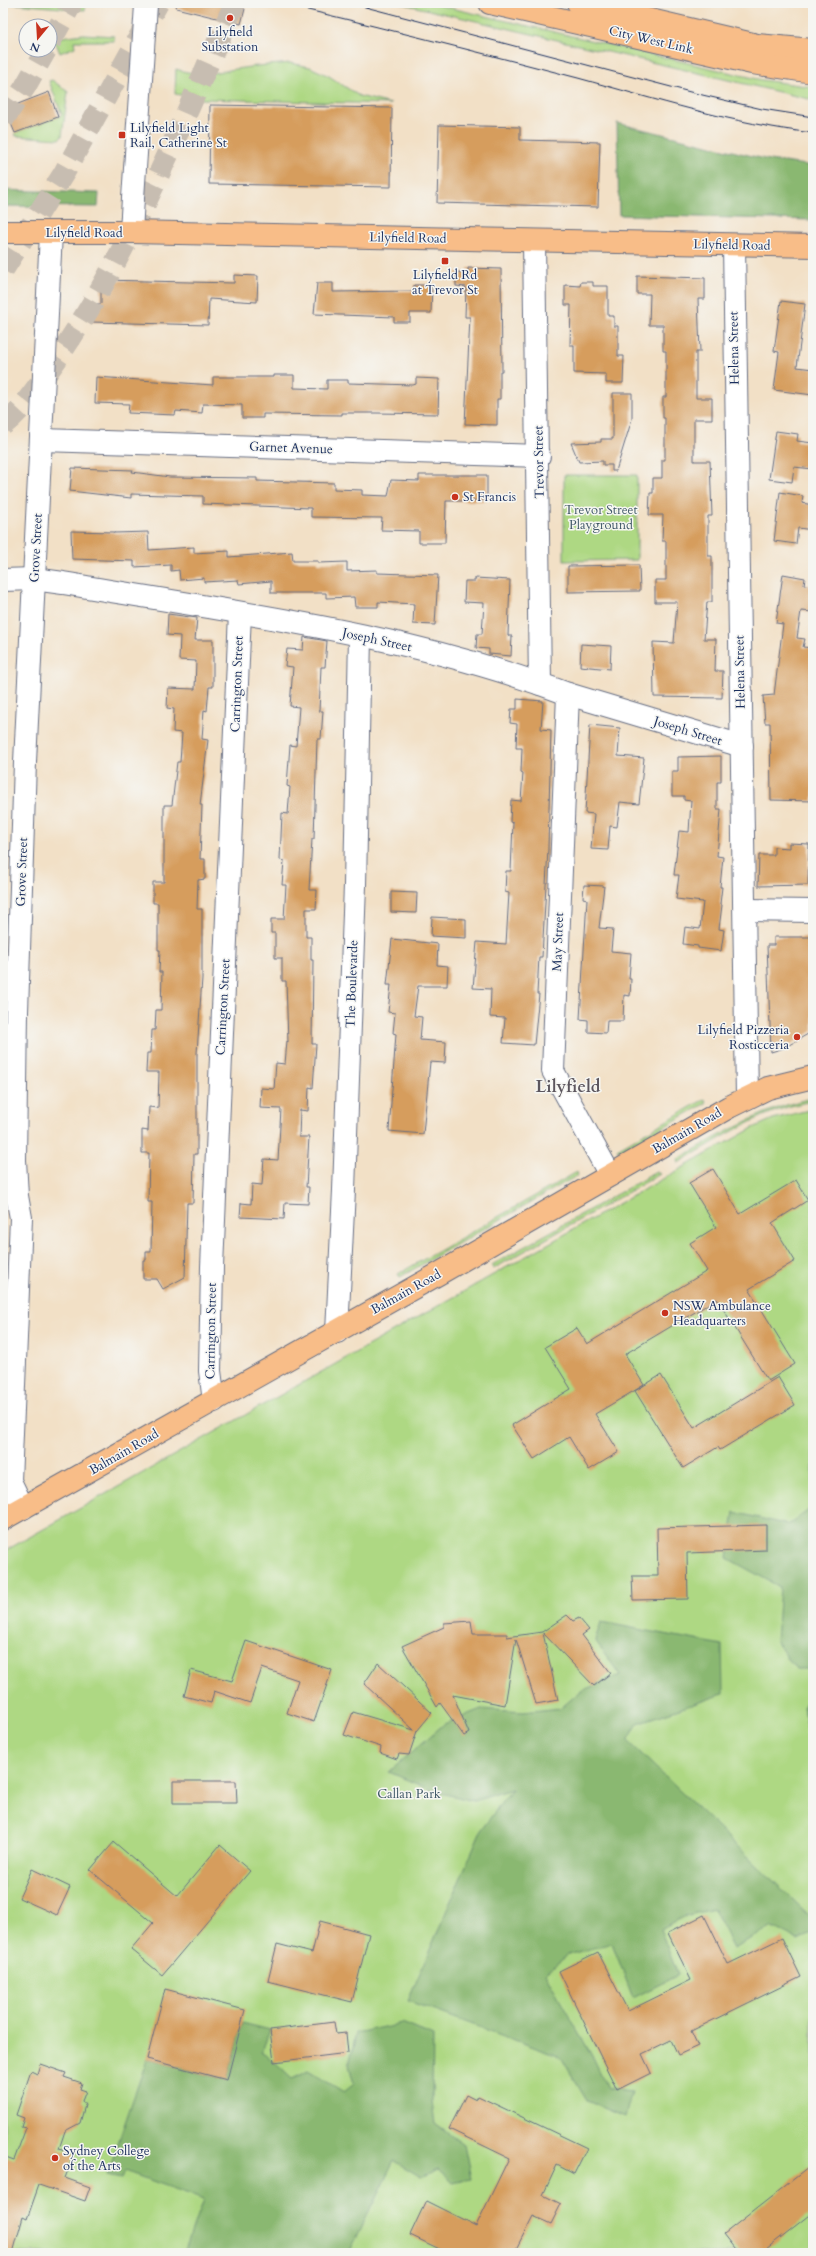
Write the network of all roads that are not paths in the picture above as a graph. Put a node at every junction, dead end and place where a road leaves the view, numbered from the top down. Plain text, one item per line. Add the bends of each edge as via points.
1 (147, 3) edge
2 (490, 3) edge
3 (578, 3) edge
4 (813, 50) edge
5 (813, 72) edge
6 (3, 232) edge
7 (131, 232) junction
8 (51, 233) junction
9 (534, 241) junction
10 (734, 245) junction
11 (813, 246) edge
12 (42, 440) junction
13 (539, 456) junction
14 (34, 579) junction
15 (3, 580) edge
16 (240, 613) junction
17 (360, 636) junction
18 (540, 684) junction
19 (568, 694) junction
20 (742, 746) junction
21 (745, 910) junction
22 (813, 911) edge
23 (813, 1077) edge
24 (747, 1098) junction
25 (610, 1175) junction
26 (10, 1195) edge
27 (336, 1332) junction
28 (9, 1349) edge
29 (214, 1401) junction
30 (23, 1508) junction
31 (3, 1519) edge

1 - 7 street, bridge
2 - 5 main road, City West Link via 752,63
3 - 4 main road, City West Link via 757,45
6 - 8 main road, Lilyfield Road
7 - 8 main road, Lilyfield Road
7 - 9 main road, Lilyfield Road
8 - 12 street, Grove Street
9 - 10 main road, Lilyfield Road
9 - 13 street, Trevor Street
10 - 11 main road, Lilyfield Road
10 - 20 street, Helena Street
12 - 13 street, Garnet Avenue
12 - 14 street, Grove Street
13 - 18 street, Trevor Street
14 - 15 street, Joseph Street
14 - 16 street, Joseph Street
14 - 26 street, Grove Street via 25,762 15,1160
16 - 17 street, Joseph Street
16 - 29 street, Carrington Street via 212,1267 210,1371
17 - 18 street, Joseph Street via 430,652
17 - 27 street, The Boulevarde via 355,885
18 - 19 street, Joseph Street
19 - 20 street, Joseph Street
19 - 25 street, May Street via 553,1071
20 - 21 street, Helena Street
21 - 22 street
21 - 24 street, Helena Street
23 - 24 main road, Balmain Road via 788,1082
24 - 25 main road, Balmain Road
25 - 27 main road, Balmain Road
26 - 28 street, Grove Street via 21,1218
27 - 29 main road, Balmain Road
28 - 30 street, Grove Street via 10,1481
29 - 30 main road, Balmain Road
30 - 31 main road, Balmain Road

